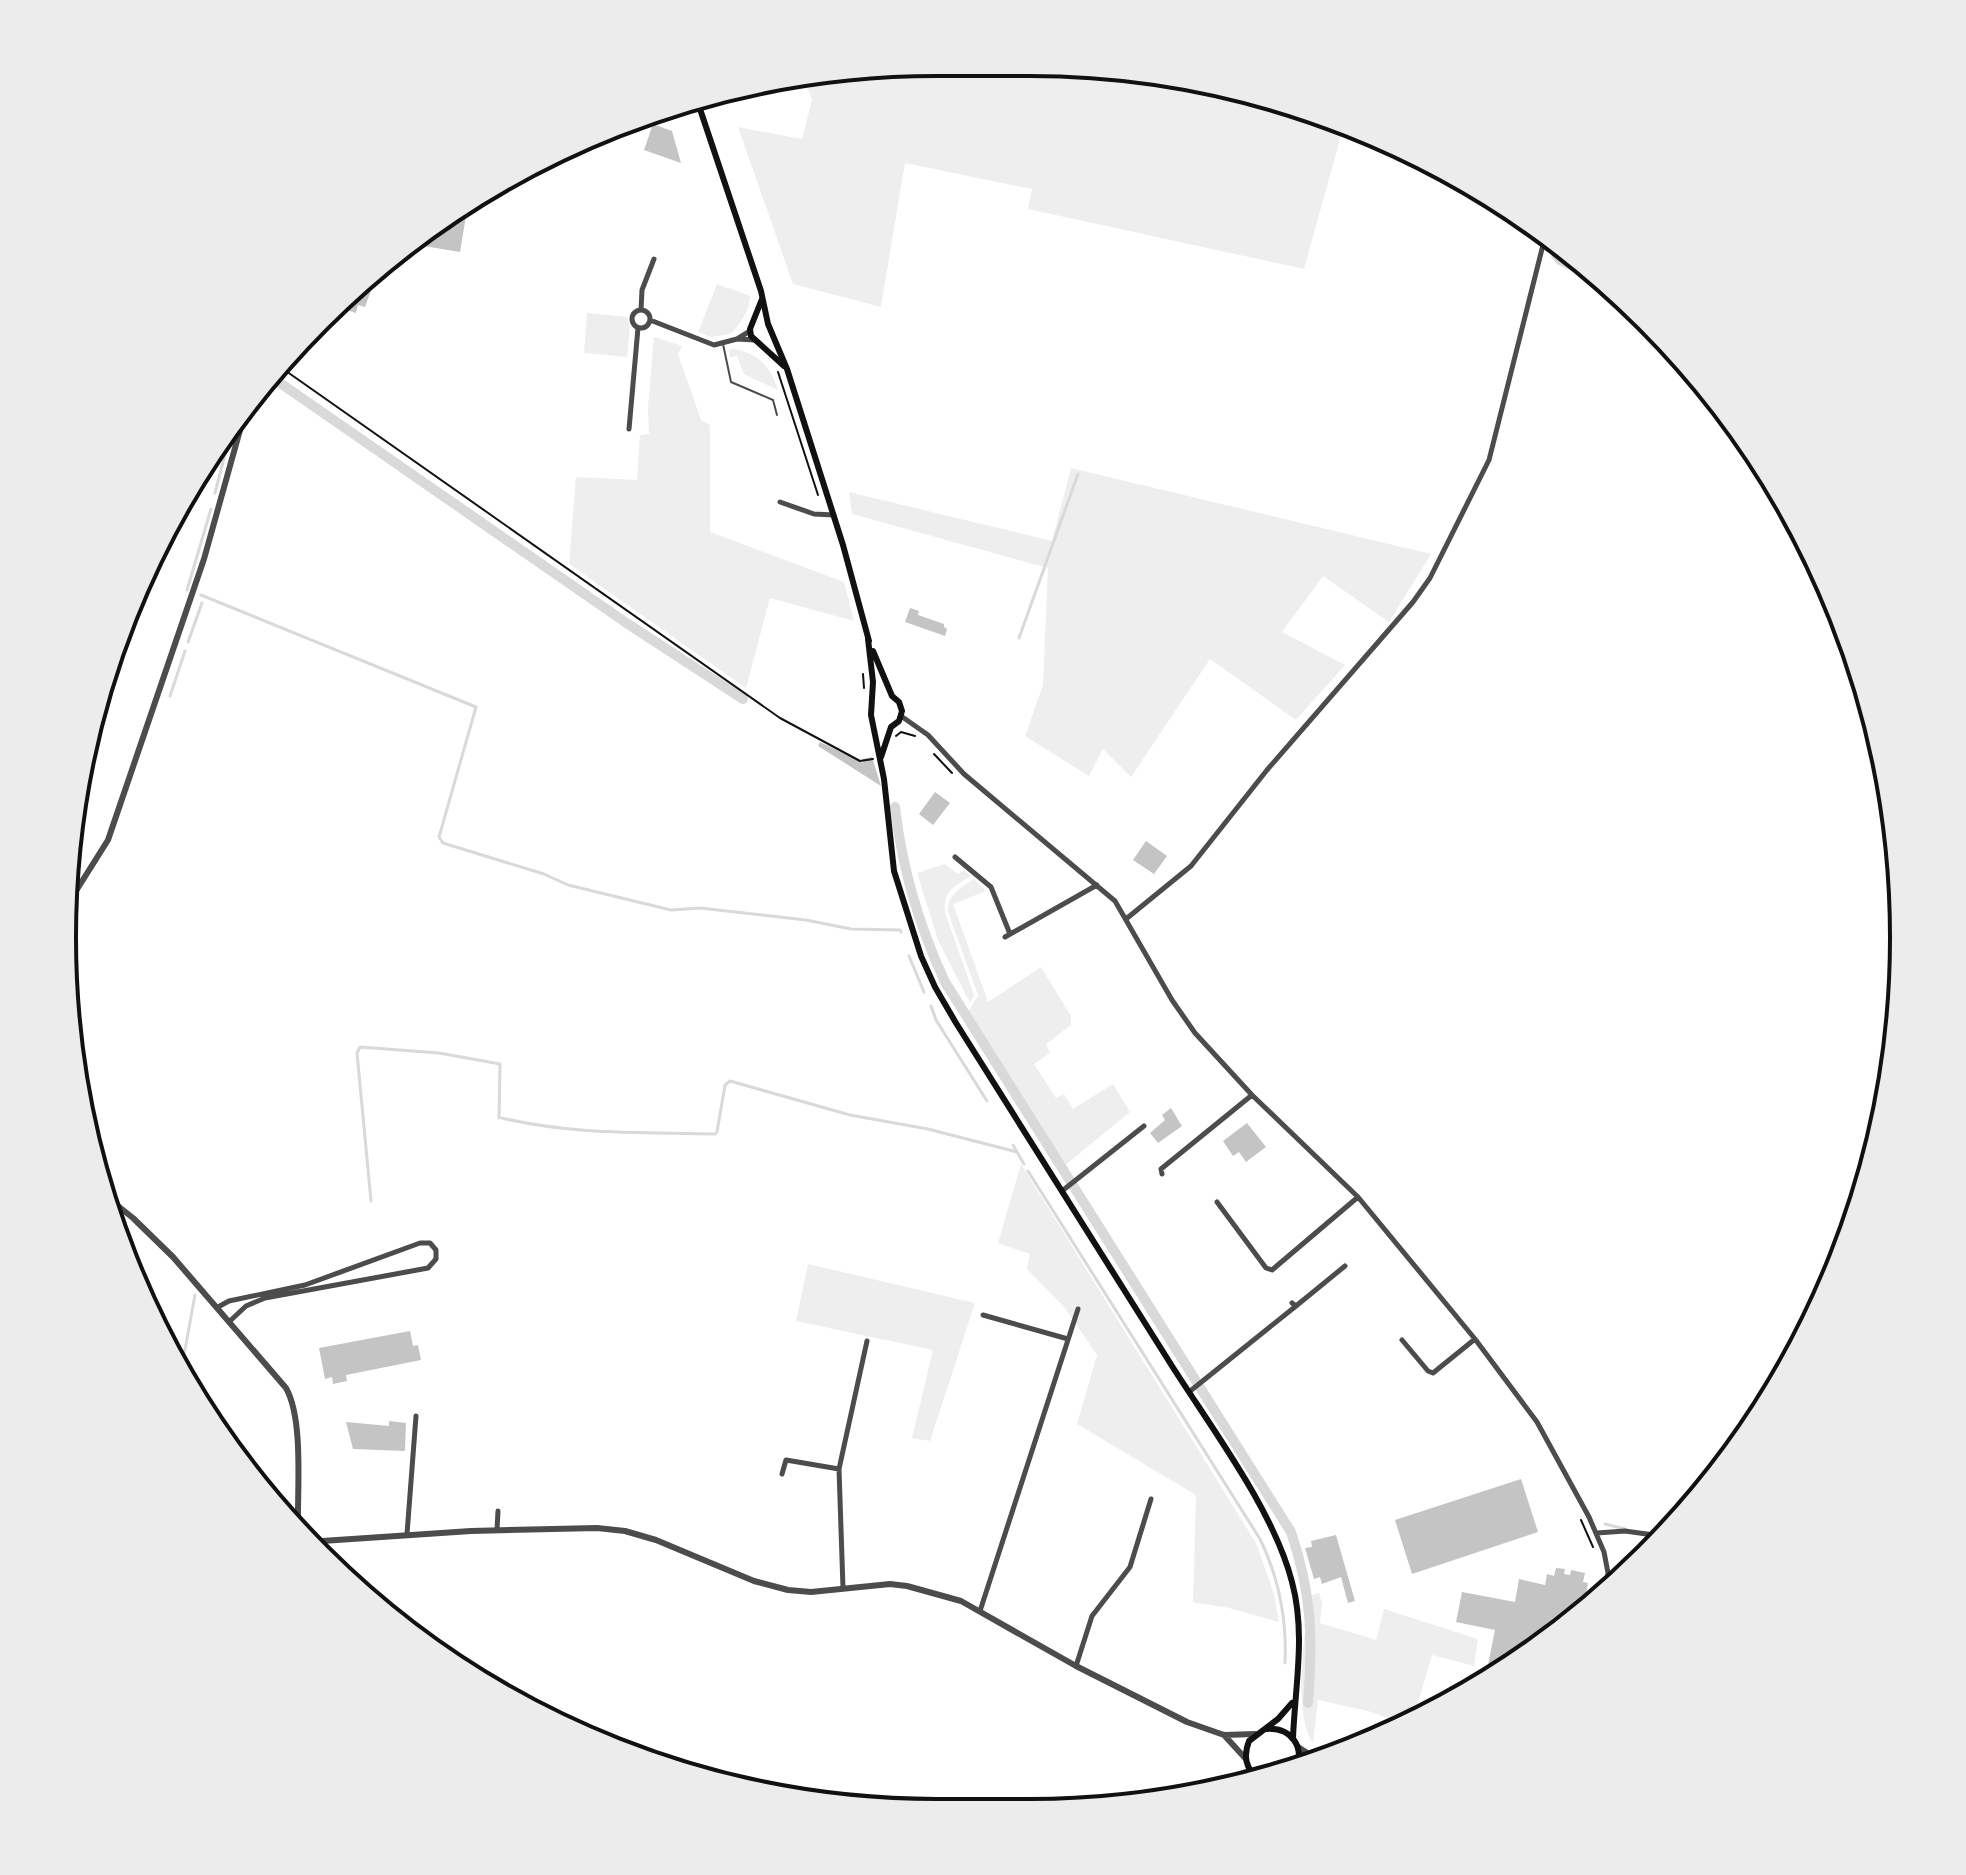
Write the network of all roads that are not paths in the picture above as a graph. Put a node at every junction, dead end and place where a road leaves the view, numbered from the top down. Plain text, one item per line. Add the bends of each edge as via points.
1 (700, 110) edge
2 (1543, 247) edge
3 (654, 259) dead end
4 (761, 291) junction
5 (641, 310) junction
6 (650, 320) junction
7 (768, 324) junction
8 (638, 328) junction
9 (751, 328) junction
10 (771, 333) junction
11 (737, 339) junction
12 (755, 341) junction
13 (723, 343) junction
14 (787, 369) junction
15 (777, 415) dead end
16 (629, 429) dead end
17 (239, 434) edge
18 (780, 502) dead end
19 (834, 515) junction
20 (868, 639) junction
21 (892, 696) junction
22 (874, 701) junction
23 (901, 716) junction
24 (873, 720) junction
25 (891, 727) junction
26 (880, 761) junction
27 (955, 857) dead end
28 (1097, 885) junction
29 (78, 888) edge
30 (1126, 919) junction
31 (1252, 1095) junction
32 (1144, 1126) dead end
33 (1162, 1174) dead end
34 (1062, 1191) junction
35 (1358, 1197) junction
36 (1217, 1202) dead end
37 (120, 1208) edge
38 (1345, 1266) dead end
39 (218, 1307) junction
40 (1078, 1309) dead end
41 (983, 1315) dead end
42 (230, 1321) junction
43 (1068, 1339) junction
44 (1475, 1339) junction
45 (1402, 1340) dead end
46 (867, 1341) dead end
47 (1192, 1390) junction
48 (416, 1416) dead end
49 (839, 1469) junction
50 (782, 1474) dead end
51 (1151, 1499) dead end
52 (498, 1511) dead end
53 (298, 1514) edge
54 (497, 1530) junction
55 (1597, 1533) junction
56 (407, 1534) junction
57 (1650, 1534) edge
58 (322, 1541) edge
59 (1608, 1575) edge
60 (843, 1588) junction
61 (980, 1611) junction
62 (1076, 1666) junction
63 (1294, 1702) junction
64 (1266, 1729) junction
65 (1255, 1734) junction
66 (1224, 1735) junction
67 (1293, 1738) junction
68 (1298, 1747) junction
69 (1306, 1752) edge
70 (1299, 1755) edge
71 (1245, 1758) junction
72 (1250, 1770) edge

1 - 4 main road
2 - 30 street via 1489,460 1430,578 1191,866
3 - 5 street
4 - 7 main road
4 - 9 main road
5 - 6 street
5 - 8 street via 632,319
6 - 8 street
6 - 13 street via 708,343
7 - 9 main road via 760,321
7 - 10 main road
8 - 16 street
9 - 11 street
9 - 12 main road
10 - 12 main road via 766,341
10 - 14 main road
11 - 12 street
11 - 13 street
12 - 14 main road
13 - 15 lane via 731,382 773,400
14 - 19 main road
17 - 29 street via 204,559 108,840
18 - 19 street
19 - 20 main road
20 - 21 main road
20 - 22 main road
21 - 22 main road
21 - 23 main road via 901,706
22 - 24 main road
23 - 25 main road
23 - 28 street
24 - 25 main road
24 - 26 main road
25 - 26 main road
26 - 34 main road via 894,871 927,971
27 - 28 street via 990,885 1007,936
28 - 30 street
30 - 31 street via 1195,1033
31 - 33 street via 1161,1169
31 - 35 street
32 - 34 street
34 - 47 main road
35 - 36 street via 1272,1270
35 - 44 street
37 - 39 street
38 - 47 street
39 - 42 street
39 - 42 street via 305,1285 420,1243 430,1243 436,1250 428,1268 265,1298
40 - 43 street
41 - 43 street
42 - 53 street via 291,1398
43 - 61 street
44 - 45 street via 1433,1373
44 - 55 street via 1537,1422
46 - 49 street
47 - 63 main road via 1262,1509 1288,1565 1300,1649
48 - 56 street
49 - 50 street via 786,1460
49 - 60 street
51 - 62 street via 1130,1567 1092,1616
52 - 54 street
54 - 56 street
54 - 60 street via 625,1531 777,1588
55 - 57 street
55 - 59 street
56 - 58 street
60 - 61 street via 907,1586
61 - 62 street
62 - 66 street via 1168,1714
63 - 64 main road
63 - 67 main road
64 - 65 main road
64 - 67 main road
65 - 66 street
65 - 71 main road
66 - 71 street
67 - 68 main road
68 - 69 street
68 - 70 main road
71 - 72 main road

